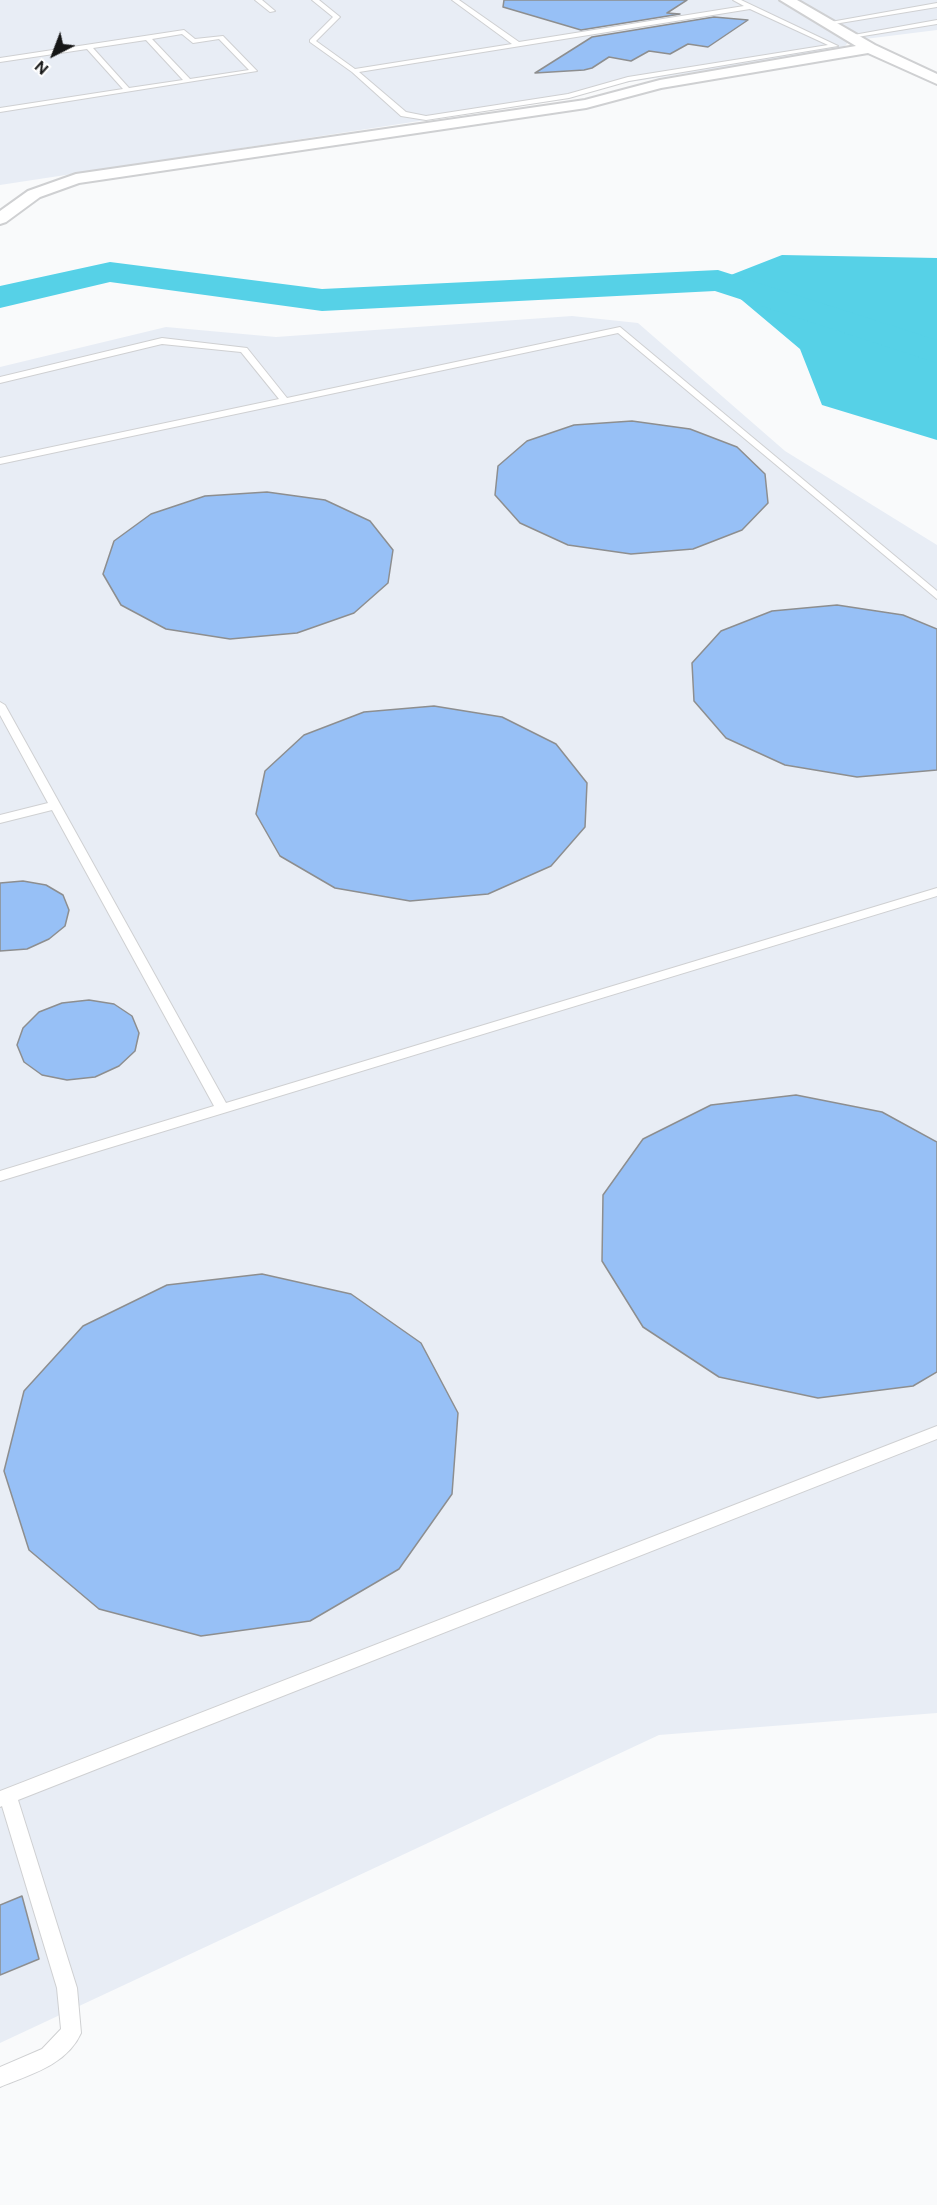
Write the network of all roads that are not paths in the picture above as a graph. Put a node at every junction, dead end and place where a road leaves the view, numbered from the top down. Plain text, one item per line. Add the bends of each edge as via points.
1 (258, 0) edge
2 (315, 0) edge
3 (455, 0) edge
4 (736, 0) edge
5 (788, 0) edge
6 (937, 5) edge
7 (750, 7) junction
8 (272, 11) dead end
9 (937, 22) edge
10 (828, 23) junction
11 (851, 36) junction
12 (147, 37) junction
13 (518, 45) junction
14 (88, 46) junction
15 (870, 48) junction
16 (0, 60) edge
17 (354, 71) junction
18 (937, 80) edge
19 (188, 81) junction
20 (128, 91) junction
21 (0, 110) edge
22 (0, 219) edge
23 (0, 380) edge
24 (285, 401) junction
25 (0, 461) edge
26 (937, 596) edge
27 (0, 705) edge
28 (56, 805) junction
29 (0, 819) edge
30 (937, 892) edge
31 (222, 1108) junction
32 (0, 1176) edge
33 (937, 1432) edge
34 (4, 1798) edge
35 (0, 2077) edge

1 - 8 lane
2 - 17 lane via 337,17 312,41
3 - 13 lane
4 - 7 lane
5 - 10 street
6 - 10 lane
7 - 13 lane
7 - 17 lane via 835,46 628,79 569,96 426,118 404,114
9 - 11 lane
10 - 11 street
11 - 15 street
12 - 14 lane
12 - 19 lane
12 - 19 lane via 184,32 193,41 221,37 254,71
13 - 17 lane
14 - 16 lane
14 - 20 lane
15 - 18 street
15 - 22 street via 660,84 586,104 76,179 34,194
19 - 20 lane
20 - 21 lane
23 - 24 lane via 162,341 244,350
24 - 25 lane
24 - 26 lane via 620,330
27 - 28 lane
28 - 29 lane
28 - 31 lane
30 - 31 lane
31 - 32 lane
33 - 34 lane
34 - 35 lane via 67,1988 71,2033 49,2056

